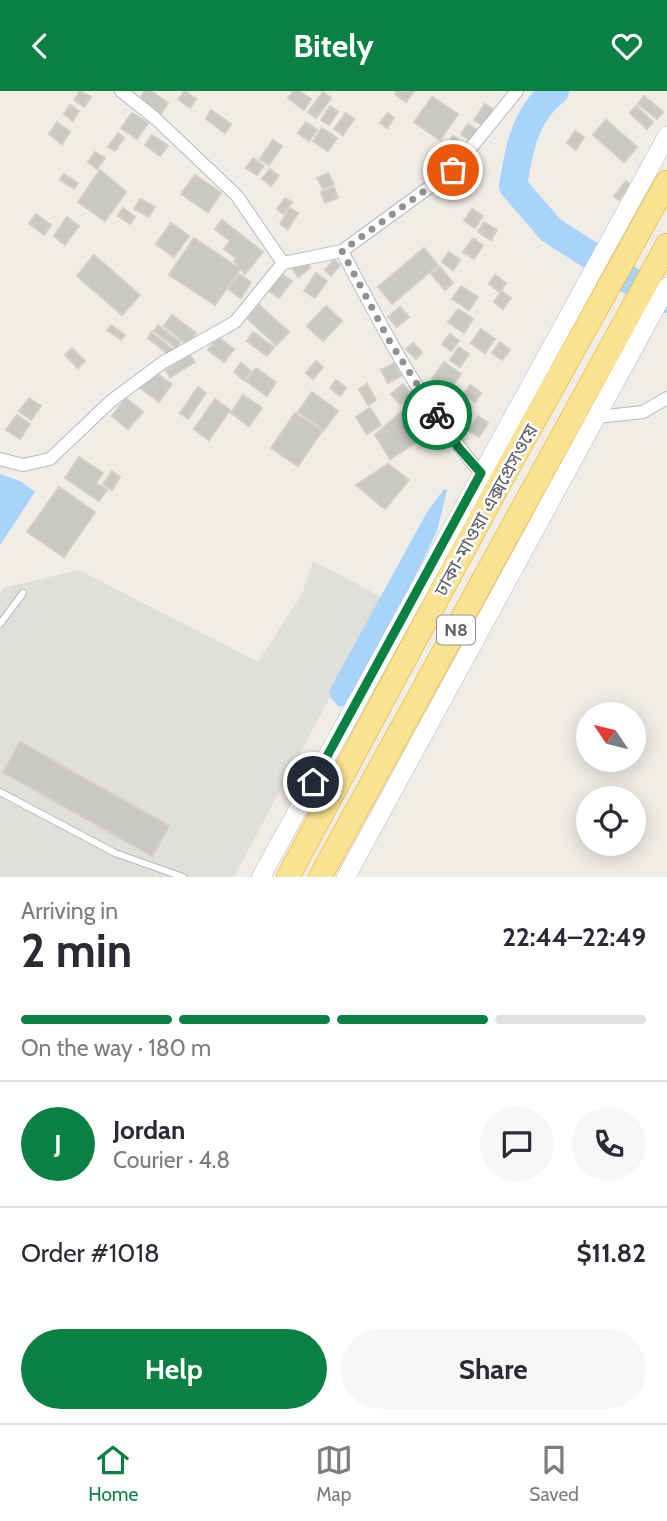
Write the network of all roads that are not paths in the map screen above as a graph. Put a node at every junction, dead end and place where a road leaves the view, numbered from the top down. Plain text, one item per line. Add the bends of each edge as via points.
1 (121, 91) edge
2 (517, 91) edge
3 (667, 136) edge
4 (667, 181) edge
5 (667, 245) edge
6 (342, 251) junction
7 (283, 263) junction
8 (667, 287) edge
9 (556, 360) junction
10 (604, 383) junction
11 (667, 398) edge
12 (597, 417) junction
13 (0, 459) edge
14 (481, 473) junction
15 (23, 593) dead end
16 (0, 624) edge
17 (0, 792) edge
18 (183, 877) edge
19 (261, 877) edge
20 (288, 877) edge
21 (320, 877) edge
22 (346, 877) edge

1 - 7 street via 237,196
2 - 6 street via 453,170
3 - 9 street
4 - 9 highway, ঢাকা-মাওয়া এক্সপ্রেসওয়ে / N8
5 - 10 highway, ঢাকা-মাওয়া এক্সপ্রেসওয়ে / N8
6 - 7 street
6 - 14 street via 390,342 458,447
7 - 13 street via 235,322 162,363 111,401 50,459 23,465
8 - 10 street
9 - 14 street
9 - 20 highway, ঢাকা-মাওয়া এক্সপ্রেসওয়ে / N8
10 - 12 street
10 - 21 highway, ঢাকা-মাওয়া এক্সপ্রেসওয়ে / N8
11 - 12 street via 643,412
12 - 22 street
14 - 19 street
15 - 16 lane
17 - 18 lane via 115,853

